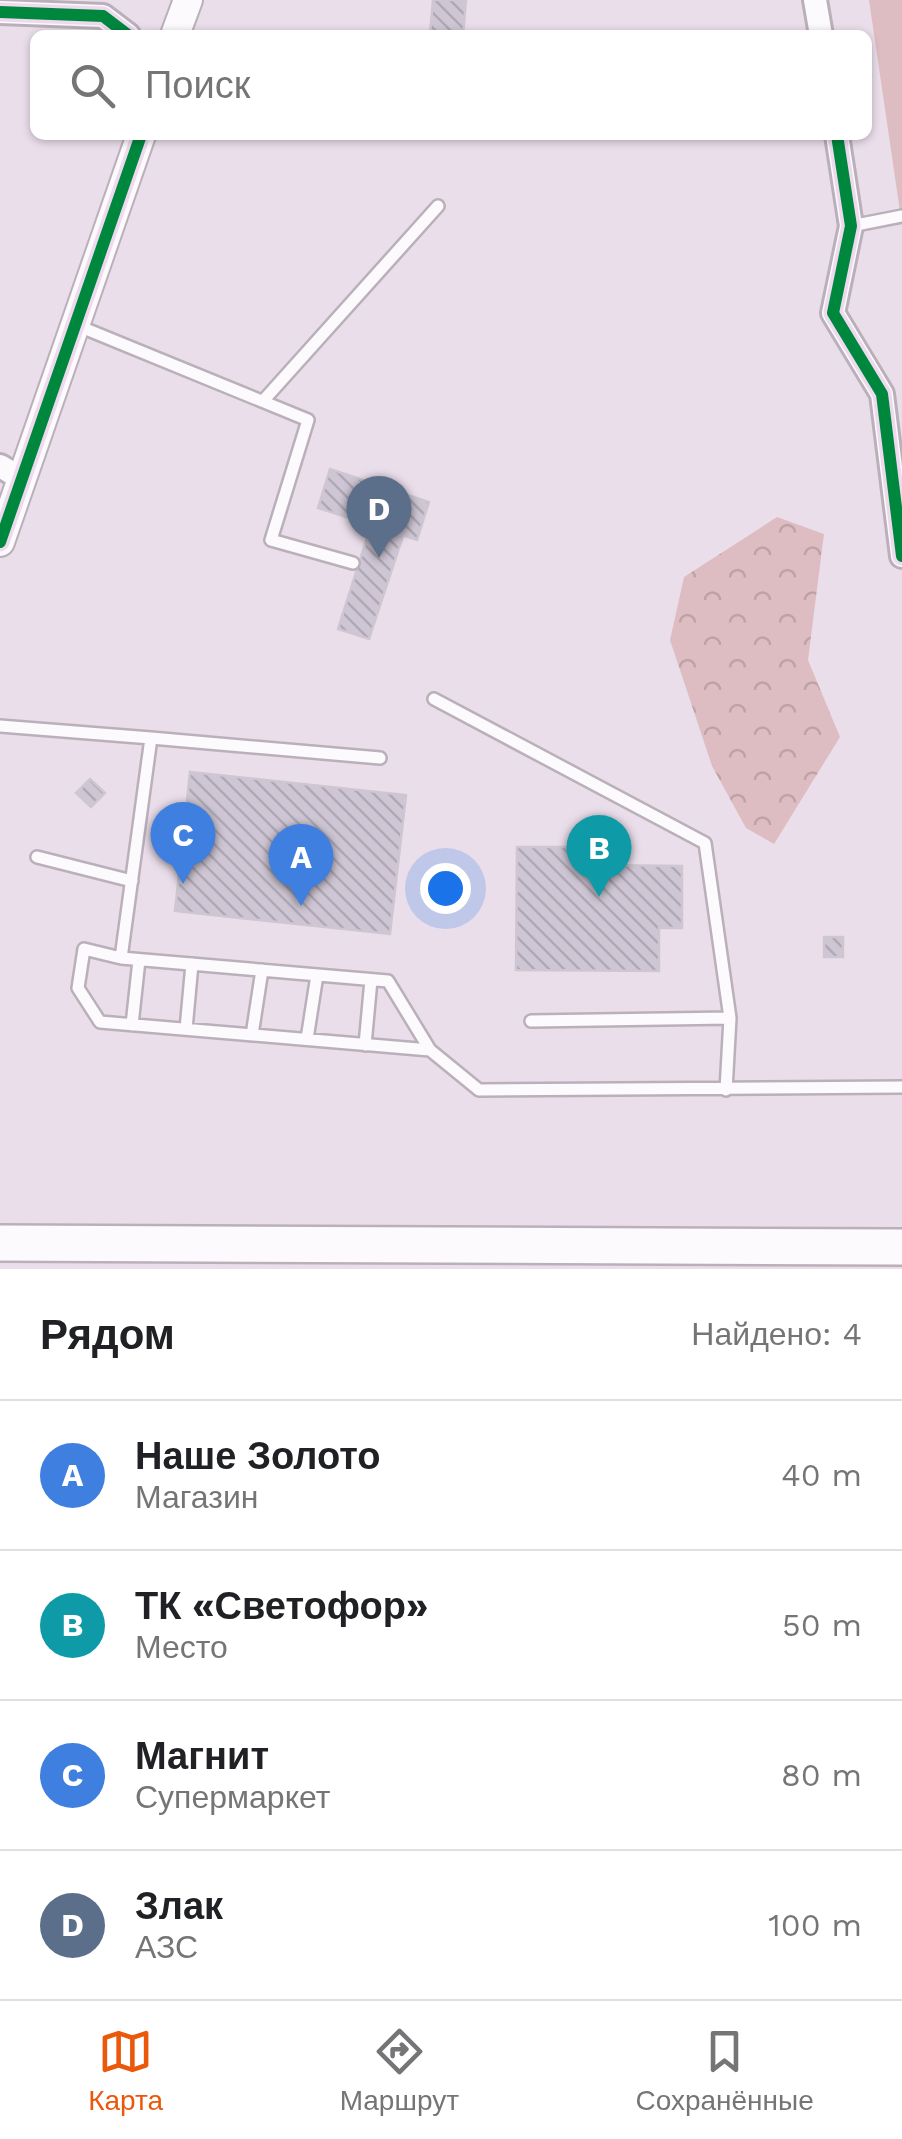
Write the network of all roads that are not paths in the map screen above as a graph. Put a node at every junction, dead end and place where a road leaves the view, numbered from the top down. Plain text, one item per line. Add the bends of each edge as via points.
1 (172, 0) edge
2 (188, 0) edge
3 (0, 12) edge
4 (121, 30) edge
5 (174, 30) edge
6 (176, 30) edge
7 (139, 140) edge
8 (838, 140) edge
9 (438, 206) dead end
10 (902, 216) edge
11 (851, 226) junction
12 (76, 325) junction
13 (263, 401) junction
14 (10, 472) edge
15 (0, 542) edge
16 (902, 556) edge
17 (353, 564) dead end
18 (434, 698) dead end
19 (0, 726) edge
20 (151, 738) junction
21 (380, 758) dead end
22 (37, 856) dead end
23 (132, 881) junction
24 (121, 958) junction
25 (139, 960) junction
26 (192, 964) junction
27 (262, 970) junction
28 (317, 975) junction
29 (371, 980) junction
30 (730, 1018) junction
31 (531, 1021) dead end
32 (132, 1025) junction
33 (186, 1029) junction
34 (252, 1035) junction
35 (307, 1040) junction
36 (365, 1044) junction
37 (430, 1050) junction
38 (902, 1088) edge
39 (726, 1090) junction
40 (0, 1242) edge
41 (902, 1248) edge

1 - 5 street
2 - 6 street
3 - 4 street via 103,16
7 - 12 street
8 - 11 street
9 - 13 lane
10 - 11 lane
11 - 16 street via 833,313 890,396
12 - 13 lane
12 - 14 street
13 - 17 lane via 308,420 271,540
14 - 15 street
18 - 30 lane via 705,843
19 - 20 lane
20 - 21 lane
20 - 23 lane
22 - 23 lane
23 - 24 lane
24 - 25 lane
24 - 32 lane via 84,949 78,988 100,1022
25 - 26 lane
25 - 32 lane
26 - 27 lane
26 - 33 lane
27 - 28 lane
27 - 34 lane
28 - 29 lane
28 - 35 lane
29 - 36 lane
29 - 37 lane via 388,981
30 - 31 lane
30 - 39 lane
32 - 33 lane
33 - 34 lane
34 - 35 lane
35 - 36 lane
36 - 37 lane
37 - 39 lane via 479,1090
38 - 39 lane
40 - 41 highway

